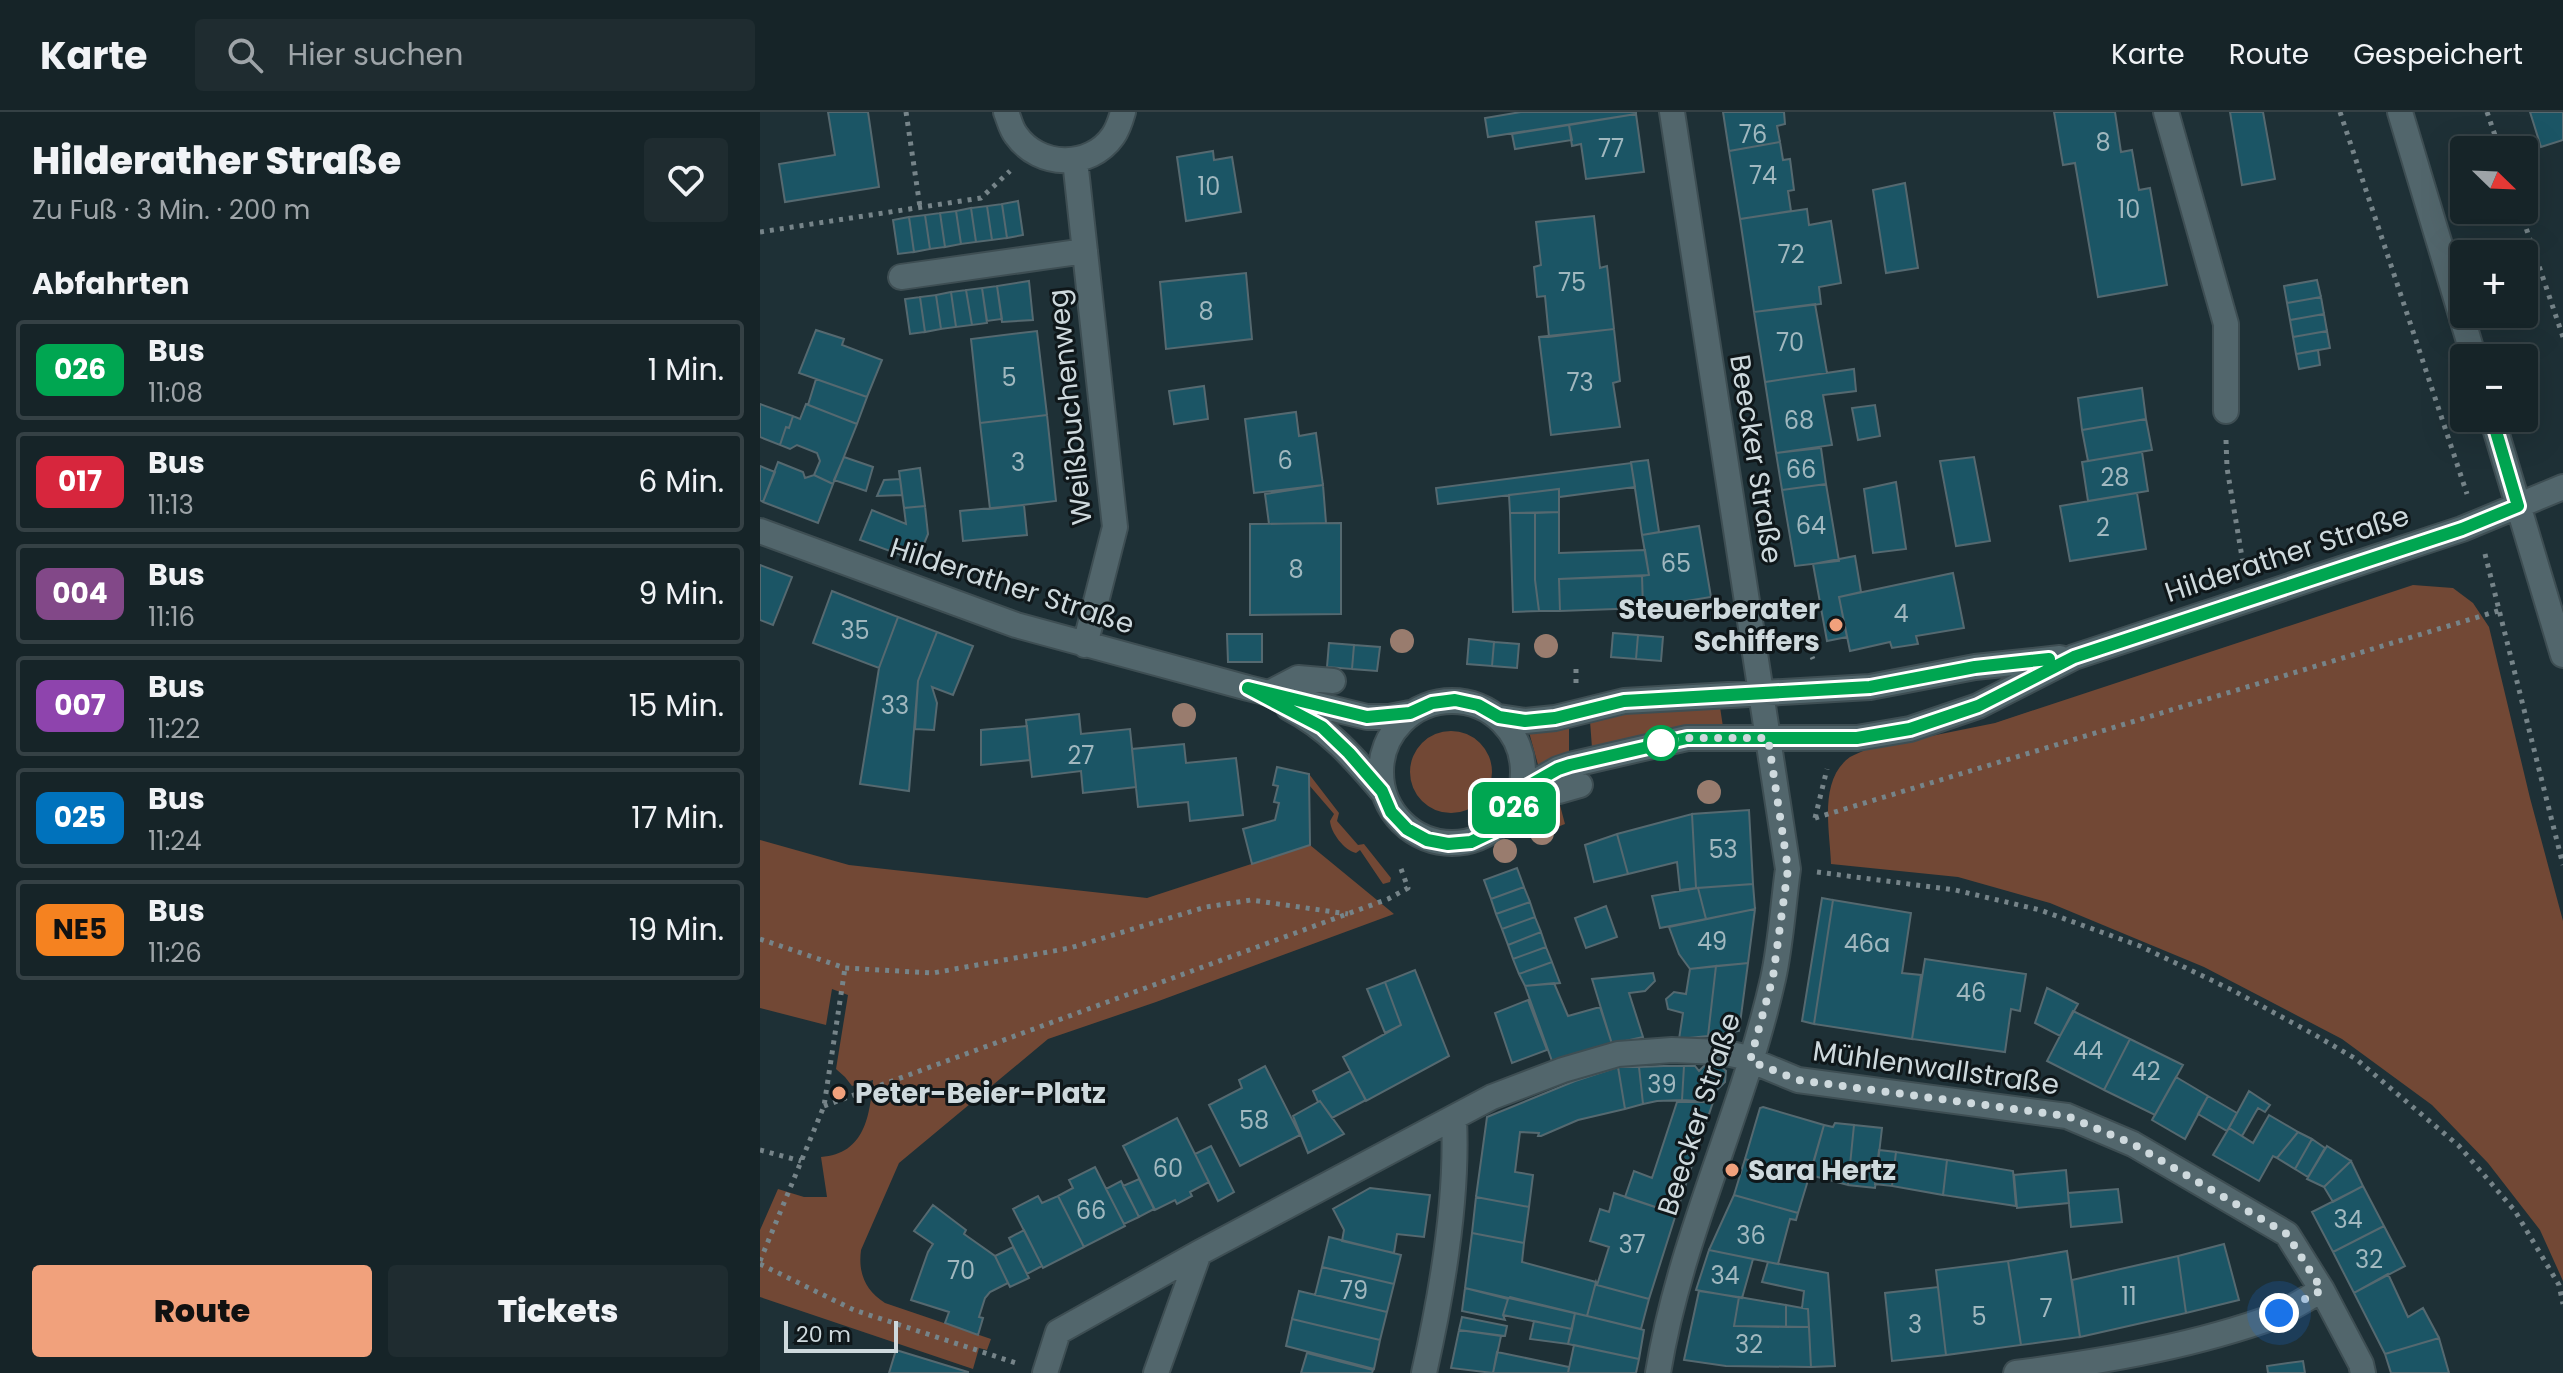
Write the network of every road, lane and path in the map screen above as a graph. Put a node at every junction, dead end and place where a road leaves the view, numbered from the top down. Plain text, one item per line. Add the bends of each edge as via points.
1 (906, 112) edge
2 (1006, 112) edge
3 (1123, 112) edge
4 (1672, 112) edge
5 (2166, 112) edge
6 (2340, 112) edge
7 (2400, 112) edge
8 (2487, 112) edge
9 (2495, 136) edge
10 (1031, 151) junction
11 (1075, 160) junction
12 (920, 207) junction
13 (2525, 224) edge
14 (760, 232) edge
15 (1085, 251) junction
16 (901, 277) dead end
17 (2563, 337) edge
18 (2470, 344) edge
19 (2226, 411) joint
20 (2496, 432) edge
21 (2563, 487) edge
22 (2518, 506) junction
23 (2476, 523) junction
24 (760, 531) edge
25 (2249, 598) junction
26 (2501, 610) junction
27 (1085, 645) junction
28 (2563, 655) edge
29 (2074, 657) junction
30 (1333, 681) dead end
31 (1258, 691) junction
32 (1761, 693) junction
33 (1410, 713) junction
34 (1499, 717) junction
35 (1768, 738) junction
36 (1580, 785) dead end
37 (1528, 786) junction
38 (1382, 791) junction
39 (1815, 818) dead end
40 (2563, 865) edge
41 (1400, 866) dead end
42 (1788, 869) junction
43 (1349, 914) junction
44 (760, 939) edge
45 (845, 968) junction
46 (1750, 1061) junction
47 (824, 1106) junction
48 (1454, 1119) junction
49 (760, 1150) edge
50 (801, 1161) junction
51 (1199, 1253) junction
52 (760, 1263) edge
53 (2322, 1290) junction
54 (2563, 1304) edge
55 (2058, 1370) edge
56 (1663, 1372) edge
57 (1045, 1373) edge
58 (1156, 1373) edge
59 (1424, 1373) edge
60 (2016, 1373) edge
61 (2363, 1373) edge

1 - 12 path
2 - 10 street via 1015,135
3 - 11 street via 1114,135 1097,152
4 - 32 street, Beecker Straße
5 - 19 street via 2226,324
6 - 23 path
7 - 18 street
8 - 9 path
10 - 11 street via 1053,160
10 - 12 path via 981,198
11 - 15 street, Weißbuchenweg
12 - 14 path
13 - 17 path
15 - 16 street
15 - 27 street, Weißbuchenweg via 1115,527
19 - 25 path via 2227,468
20 - 22 street
21 - 22 street, Hilderather Straße
22 - 23 street, Hilderather Straße
22 - 28 street
23 - 25 street, Hilderather Straße
23 - 26 path
24 - 27 street, Hilderather Straße
25 - 29 street, Hilderather Straße
26 - 39 path
26 - 40 path
27 - 31 street, Hilderather Straße
29 - 32 street, Hilderather Straße via 1975,667 1870,687
29 - 35 street, Hilderather Straße via 1978,706 1910,729 1857,738
30 - 31 street via 1298,678
31 - 33 street, Hilderather Straße via 1367,717
31 - 38 street, Hilderather Straße via 1322,727
32 - 34 street, Hilderather Straße via 1624,701 1525,721
32 - 35 street, Beecker Straße
33 - 34 street via 1455,700
33 - 38 street via 1391,735 1381,762
34 - 37 street via 1515,738
35 - 37 street, Hilderather Straße via 1661,743 1570,765
35 - 42 street, Beecker Straße
36 - 37 street via 1559,791
37 - 38 street via 1494,831 1471,842 1448,844 1407,829 1391,812
41 - 43 path via 1408,888
42 - 46 street, Beecker Straße via 1773,977
42 - 54 path via 1955,890 2040,910 2140,946 2315,1035 2356,1059 2459,1146 2515,1211 2559,1285
43 - 45 path via 1251,900 1206,907 1070,948 933,973
43 - 47 path
44 - 45 path
45 - 47 path
46 - 48 street, Mühlenwallstraße via 1721,1052 1618,1054 1492,1097
46 - 53 street, Mühlenwallstraße via 1798,1080 2067,1116 2133,1144 2287,1234
46 - 56 street, Beecker Straße via 1677,1281
47 - 50 path
48 - 51 street, Mühlenwallstraße
48 - 59 street via 1456,1162 1437,1317
49 - 50 path
50 - 52 path
51 - 57 street, Mühlenwallstraße via 1058,1332
51 - 58 street
52 - 57 path via 854,1310
53 - 55 street via 2264,1320
53 - 61 street, Mühlenwallstraße
55 - 60 street

